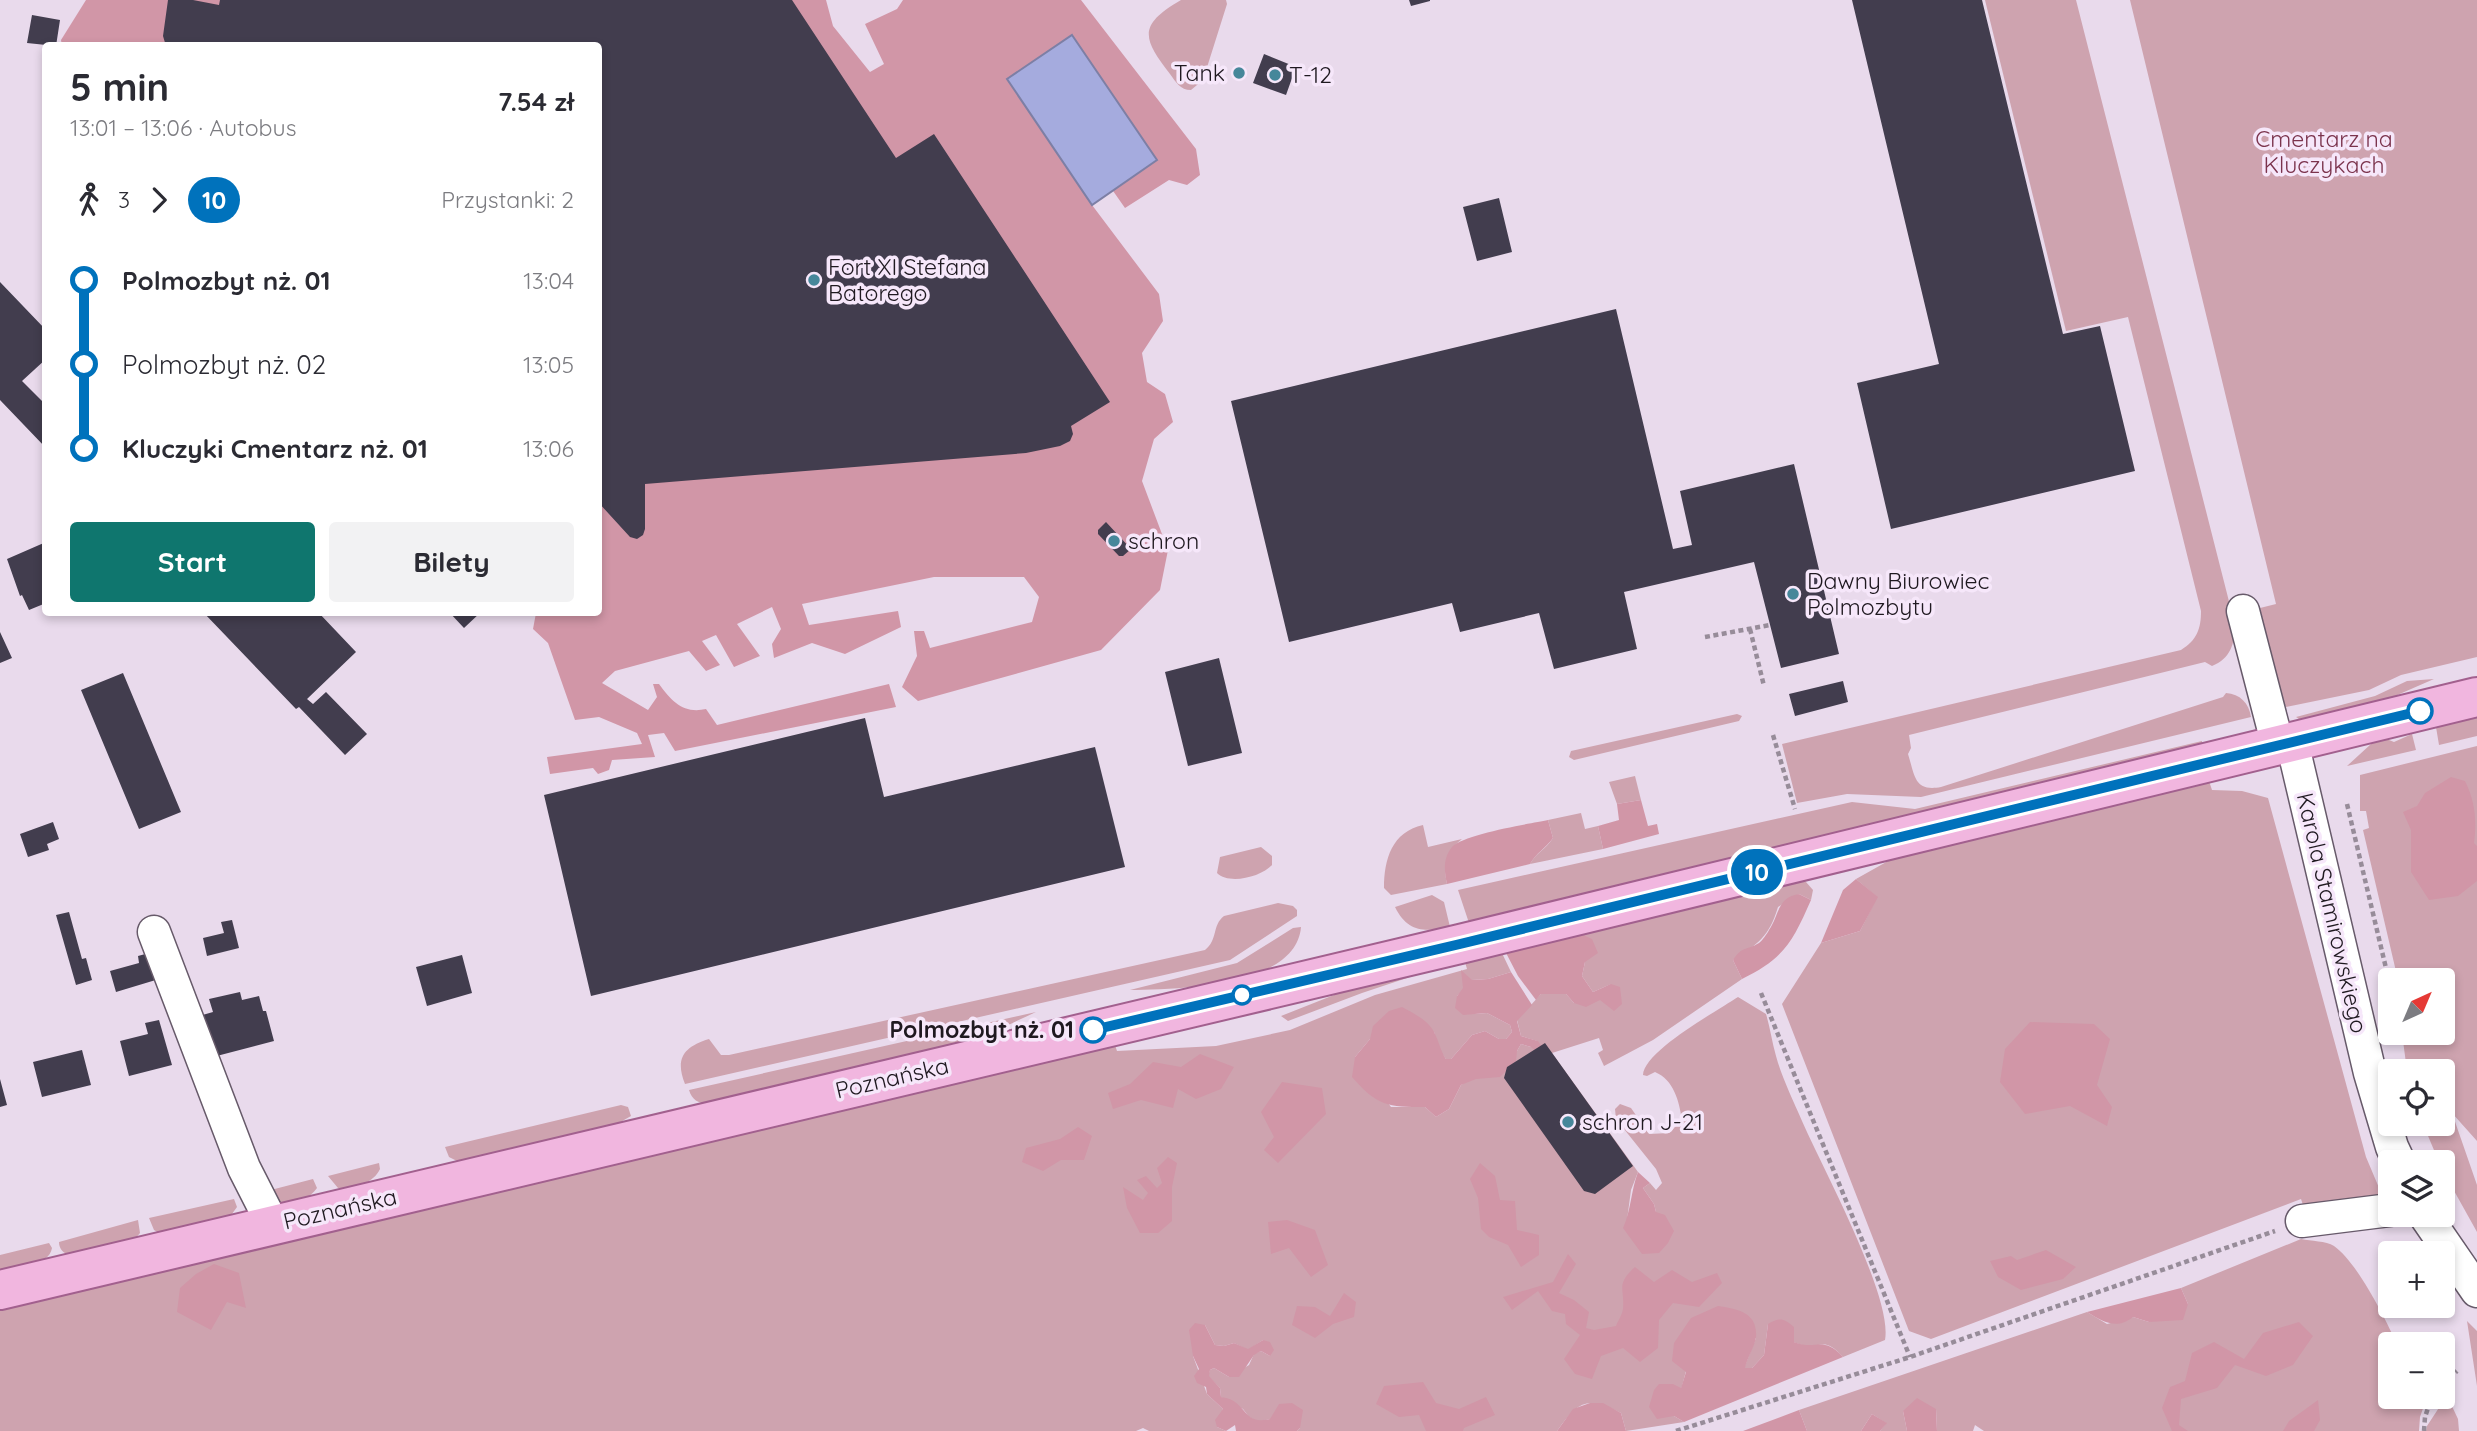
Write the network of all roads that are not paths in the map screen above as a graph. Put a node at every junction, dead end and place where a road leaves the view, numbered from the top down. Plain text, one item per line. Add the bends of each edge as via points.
1 (2243, 611) dead end
2 (2477, 697) edge
3 (2285, 744) junction
4 (154, 932) dead end
5 (2393, 1150) edge
6 (2378, 1212) edge
7 (2302, 1221) road end
8 (273, 1225) junction
9 (2433, 1227) edge
10 (0, 1290) edge
11 (2477, 1291) edge

1 - 3 street, Karola Stamirowskiego
2 - 3 main road, Poznańska
3 - 5 street, Karola Stamirowskiego
3 - 8 main road, Poznańska
4 - 8 street via 244,1168
6 - 7 street
8 - 10 main road, Poznańska
9 - 11 street

